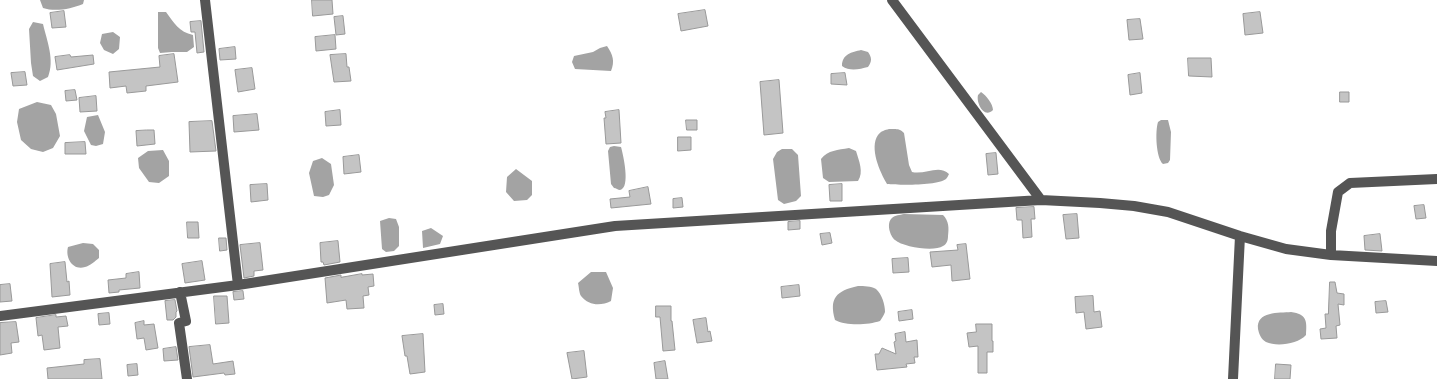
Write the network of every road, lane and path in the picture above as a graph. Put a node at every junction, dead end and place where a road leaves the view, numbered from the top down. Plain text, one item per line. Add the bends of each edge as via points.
1 (205, 0) edge
2 (892, 0) edge
3 (1437, 179) edge
4 (1041, 200) junction
5 (1240, 236) junction
6 (1331, 255) junction
7 (1437, 261) edge
8 (238, 285) junction
9 (180, 292) junction
10 (0, 316) edge
11 (187, 379) edge
12 (1233, 379) edge

1 - 8 street
2 - 4 street
3 - 6 street via 1350,183 1338,192 1331,231
4 - 5 street via 1134,206 1168,212
4 - 8 street via 615,226
5 - 6 street via 1286,249
5 - 12 street
6 - 7 street
8 - 9 street
9 - 10 street
9 - 11 street via 186,321 179,323

